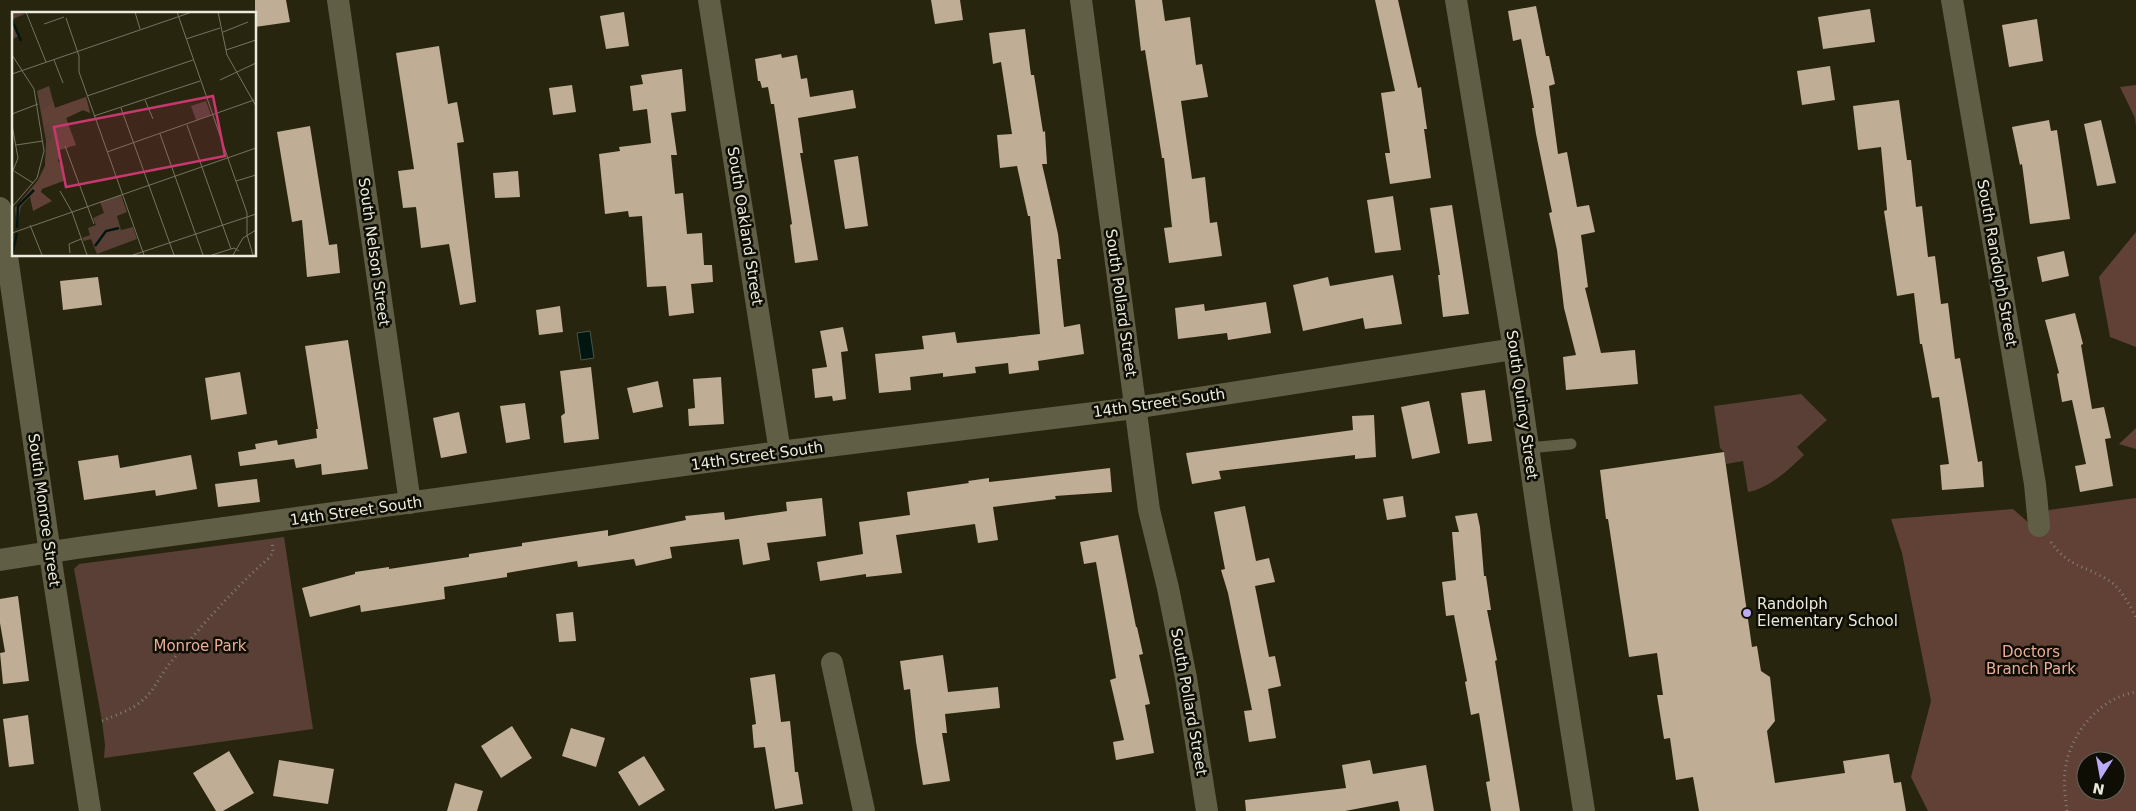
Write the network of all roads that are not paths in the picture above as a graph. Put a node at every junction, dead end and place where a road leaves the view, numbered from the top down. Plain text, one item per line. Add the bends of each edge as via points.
1 (338, 0) edge
2 (709, 0) edge
3 (1080, 0) edge
4 (1456, 0) edge
5 (1952, 0) edge
6 (0, 208) edge
7 (5, 275) edge
8 (1514, 350) junction
9 (1134, 408) junction
10 (1571, 444) dead end
11 (1528, 448) junction
12 (780, 452) junction
13 (410, 504) junction
14 (2039, 526) road end
15 (49, 552) junction
16 (0, 560) edge
17 (832, 663) dead end
18 (90, 811) edge
19 (864, 811) edge
20 (1207, 811) edge
21 (1584, 811) edge

1 - 13 street, South Nelson Street
2 - 12 street, South Oakland Street
3 - 9 street, South Pollard Street
4 - 8 street, South Quincy Street
5 - 14 street, South Randolph Street via 2035,484
6 - 7 street, South Monroe Street
7 - 15 street, South Monroe Street
8 - 9 street, 14th Street South
8 - 11 street, South Quincy Street
9 - 12 street, 14th Street South
9 - 20 street, South Pollard Street via 1149,510 1186,678
10 - 11 lane
11 - 21 street, South Quincy Street
12 - 13 street, 14th Street South
13 - 15 street, 14th Street South
15 - 16 street, 14th Street South
15 - 18 street, South Monroe Street
17 - 19 street

